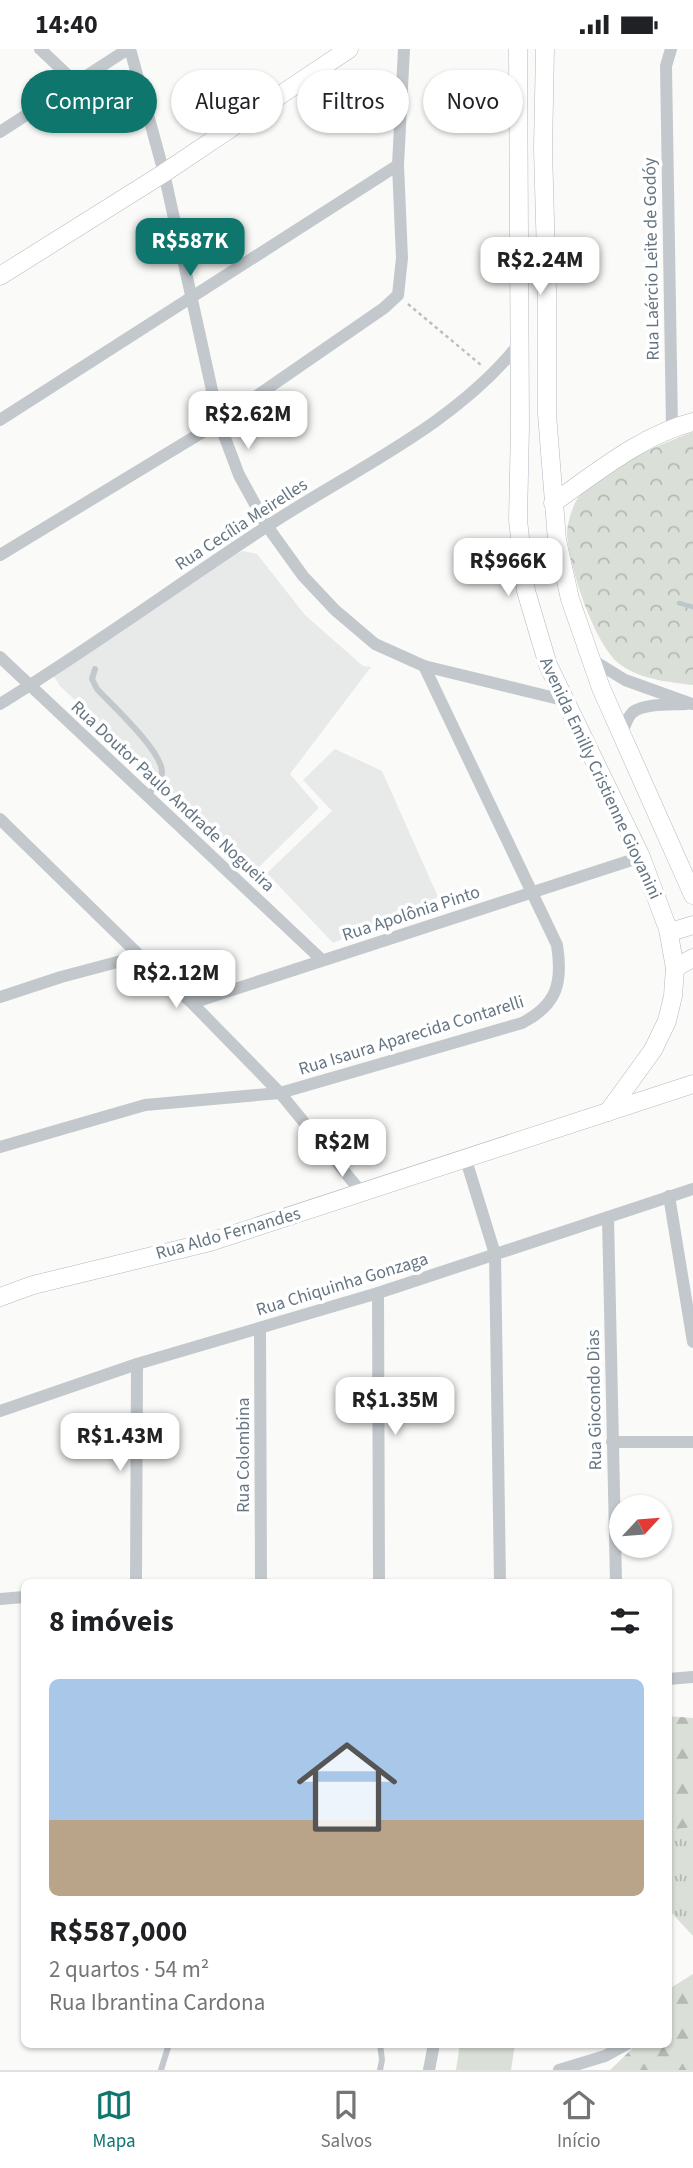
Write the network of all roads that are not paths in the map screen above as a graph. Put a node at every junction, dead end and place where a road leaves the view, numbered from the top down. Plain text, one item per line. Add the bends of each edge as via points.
1 (40, 49) edge
2 (129, 49) edge
3 (349, 49) edge
4 (404, 49) edge
5 (518, 49) edge
6 (545, 49) edge
7 (671, 49) edge
8 (62, 70) edge
9 (96, 70) edge
10 (21, 118) edge
11 (0, 132) edge
12 (398, 165) junction
13 (164, 173) junction
14 (0, 276) edge
15 (518, 289) junction
16 (547, 291) junction
17 (191, 297) junction
18 (520, 323) junction
19 (547, 323) junction
20 (519, 344) junction
21 (519, 370) junction
22 (496, 372) junction
23 (0, 421) edge
24 (219, 422) junction
25 (693, 422) edge
26 (672, 427) junction
27 (553, 503) junction
28 (267, 526) junction
29 (0, 555) edge
30 (0, 657) edge
31 (590, 659) junction
32 (424, 666) junction
33 (95, 669) dead end
34 (30, 686) junction
35 (563, 700) junction
36 (0, 704) edge
37 (693, 704) edge
38 (622, 733) junction
39 (148, 795) junction
40 (0, 819) edge
41 (641, 857) junction
42 (533, 893) junction
43 (693, 895) edge
44 (693, 925) edge
45 (668, 929) junction
46 (140, 956) junction
47 (693, 958) edge
48 (322, 960) junction
49 (674, 968) junction
50 (0, 997) edge
51 (192, 1003) junction
52 (693, 1084) edge
53 (280, 1093) junction
54 (608, 1112) junction
55 (0, 1147) edge
56 (466, 1160) junction
57 (693, 1189) edge
58 (362, 1193) junction
59 (669, 1196) junction
60 (608, 1217) junction
61 (495, 1254) junction
62 (378, 1293) junction
63 (0, 1297) edge
64 (260, 1328) junction
65 (693, 1342) edge
66 (137, 1364) junction
67 (0, 1411) edge
68 (612, 1442) junction
69 (693, 1442) edge
70 (136, 1579) edge
71 (261, 1579) edge
72 (379, 1579) edge
73 (500, 1579) edge
74 (616, 1579) edge
75 (21, 1597) edge
76 (0, 1599) edge
77 (693, 1677) edge
78 (672, 1679) edge
79 (168, 2048) edge
80 (380, 2048) edge
81 (433, 2048) edge
82 (619, 2048) edge
83 (161, 2070) edge
84 (380, 2070) edge
85 (429, 2070) edge
86 (559, 2070) edge

1 - 8 street
2 - 9 street
2 - 13 street
3 - 13 street
4 - 12 street
5 - 15 street, Avenida Emilly Cristienne Giovanini
6 - 16 street, Avenida Emilly Cristienne Giovanini
7 - 26 street, Rua Laércio Leite de Godóy via 666,66
10 - 11 street
12 - 17 street
12 - 24 street via 402,258 398,295
13 - 14 street
13 - 17 street
15 - 16 street via 534,294
15 - 18 street, Avenida Emilly Cristienne Giovanini
16 - 19 street, Avenida Emilly Cristienne Giovanini
17 - 23 street
17 - 24 street
18 - 19 street via 538,316
18 - 20 street, Avenida Emilly Cristienne Giovanini
19 - 27 street, Avenida Emilly Cristienne Giovanini
20 - 21 street, Avenida Emilly Cristienne Giovanini
20 - 22 street, Rua Cecília Meirelles
21 - 22 street
21 - 35 street, Avenida Emilly Cristienne Giovanini via 521,559 535,627
22 - 28 street, Rua Cecília Meirelles via 422,429
24 - 28 street via 239,475
24 - 29 street
25 - 26 street
26 - 27 street
27 - 31 street, Avenida Emilly Cristienne Giovanini via 562,570
28 - 32 street via 335,610 375,644
28 - 34 street, Rua Cecília Meirelles
30 - 34 street, Rua Doutor Paulo Andrade Nogueira
31 - 37 street via 625,680
31 - 38 street, Avenida Emilly Cristienne Giovanini
32 - 35 street
32 - 42 street, Rua Isaura Aparecida Contarelli
33 - 39 lane via 92,680 97,689 147,743 162,769 160,783
34 - 36 street, Rua Cecília Meirelles
34 - 39 street, Rua Doutor Paulo Andrade Nogueira
35 - 41 street, Avenida Emilly Cristienne Giovanini
37 - 38 street via 634,711
38 - 43 street, Avenida Emilly Cristienne Giovanini
39 - 48 street, Rua Doutor Paulo Andrade Nogueira
40 - 46 street
41 - 42 street, Rua Apolônia Pinto
41 - 45 street, Avenida Emilly Cristienne Giovanini
42 - 48 street, Rua Apolônia Pinto
42 - 53 street, Rua Isaura Aparecida Contarelli via 557,945 560,963 556,991 538,1015
44 - 45 street
45 - 49 street, Avenida Emilly Cristienne Giovanini
46 - 50 street
46 - 51 street
47 - 49 street
48 - 51 street, Rua Apolônia Pinto
49 - 54 street, Avenida Emilly Cristienne Giovanini via 667,1021 653,1050
51 - 53 street
52 - 54 street, Rua Aldo Fernandes
53 - 55 street, Rua Isaura Aparecida Contarelli via 145,1105
53 - 58 street
54 - 56 street, Rua Aldo Fernandes
56 - 58 street, Rua Aldo Fernandes
56 - 61 street
57 - 59 street, Rua Chiquinha Gonzaga
58 - 63 street, Rua Aldo Fernandes via 209,1242
59 - 60 street, Rua Chiquinha Gonzaga
59 - 65 street
60 - 61 street, Rua Chiquinha Gonzaga
60 - 68 street, Rua Giocondo Dias
61 - 62 street, Rua Chiquinha Gonzaga
61 - 73 street
62 - 64 street, Rua Chiquinha Gonzaga
62 - 72 street
64 - 66 street, Rua Chiquinha Gonzaga
64 - 71 street, Rua Colombina
66 - 67 street, Rua Chiquinha Gonzaga
66 - 70 street
68 - 69 street
68 - 74 street, Rua Giocondo Dias
75 - 76 street
77 - 78 street
79 - 83 lane
80 - 84 lane
81 - 85 street
82 - 86 street

